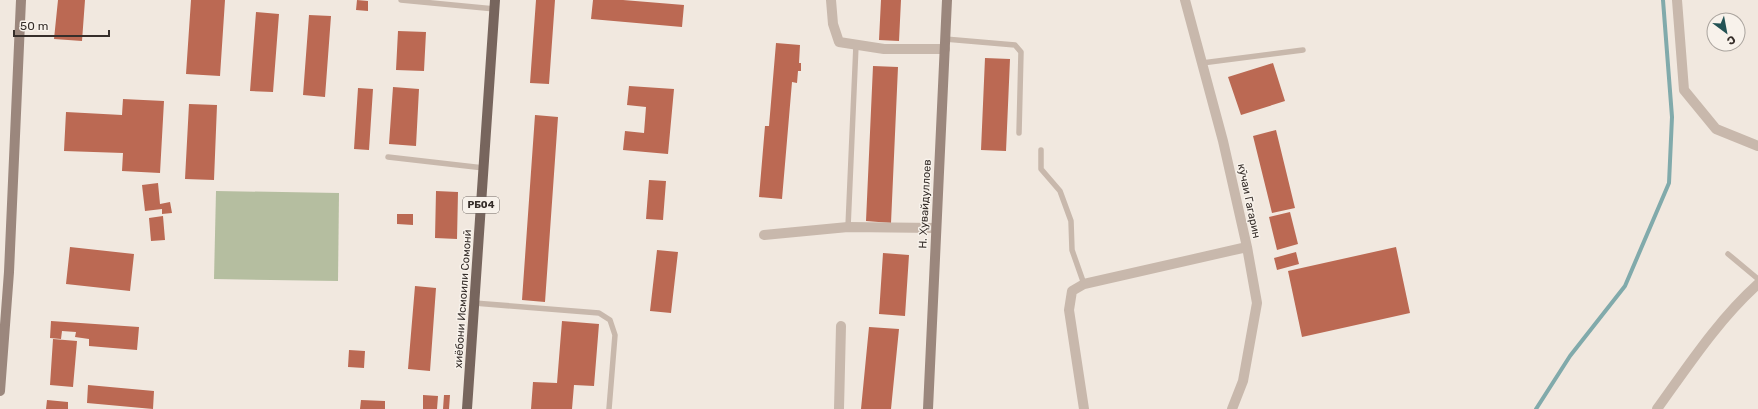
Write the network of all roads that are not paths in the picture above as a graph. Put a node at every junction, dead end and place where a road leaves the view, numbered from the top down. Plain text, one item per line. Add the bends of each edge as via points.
1 (21, 0) edge
2 (400, 0) edge
3 (831, 0) edge
4 (947, 0) edge
5 (1185, 0) edge
6 (1677, 0) edge
7 (495, 5) edge
8 (945, 39) junction
9 (856, 45) junction
10 (945, 49) junction
11 (1303, 50) dead end
12 (1202, 63) junction
13 (1019, 133) dead end
14 (1758, 146) edge
15 (1041, 150) dead end
16 (388, 157) dead end
17 (484, 168) junction
18 (848, 227) junction
19 (936, 228) junction
20 (764, 235) dead end
21 (1247, 247) junction
22 (1728, 254) dead end
23 (4, 272) edge
24 (1758, 279) edge
25 (1084, 284) junction
26 (1758, 284) edge
27 (474, 303) junction
28 (842, 326) dead end
29 (0, 391) edge
30 (467, 409) edge
31 (609, 409) edge
32 (839, 409) edge
33 (928, 409) edge
34 (1084, 409) edge
35 (1232, 409) edge
36 (1657, 409) edge

1 - 23 street
2 - 7 lane
3 - 9 street via 833,24 839,42
4 - 8 street, Н. Ҳувайдуллоев
5 - 12 street, кӯчаи Гагарин
6 - 14 street via 1684,90 1716,129
7 - 17 main road, хиёбони Исмоили Сомонӣ / РБ04
8 - 10 street, Н. Ҳувайдуллоев
8 - 13 lane via 1015,45 1021,52
9 - 10 street via 884,49
9 - 18 lane
10 - 19 street, Н. Ҳувайдуллоев
11 - 12 lane
12 - 21 street, кӯчаи Гагарин via 1224,141
15 - 25 lane via 1041,169 1060,191 1071,221 1072,250
16 - 17 lane
17 - 27 main road, хиёбони Исмоили Сомонӣ / РБ04
18 - 19 street
18 - 20 street
19 - 33 street, Н. Ҳувайдуллоев
21 - 25 street
21 - 35 street, кӯчаи Гагарин via 1257,303 1243,381
22 - 24 lane
23 - 29 street
25 - 34 street via 1072,291 1069,310
26 - 36 street via 1744,296 1695,356
27 - 30 main road, хиёбони Исмоили Сомонӣ / РБ04
27 - 31 lane via 599,313 610,320 615,335
28 - 32 street

